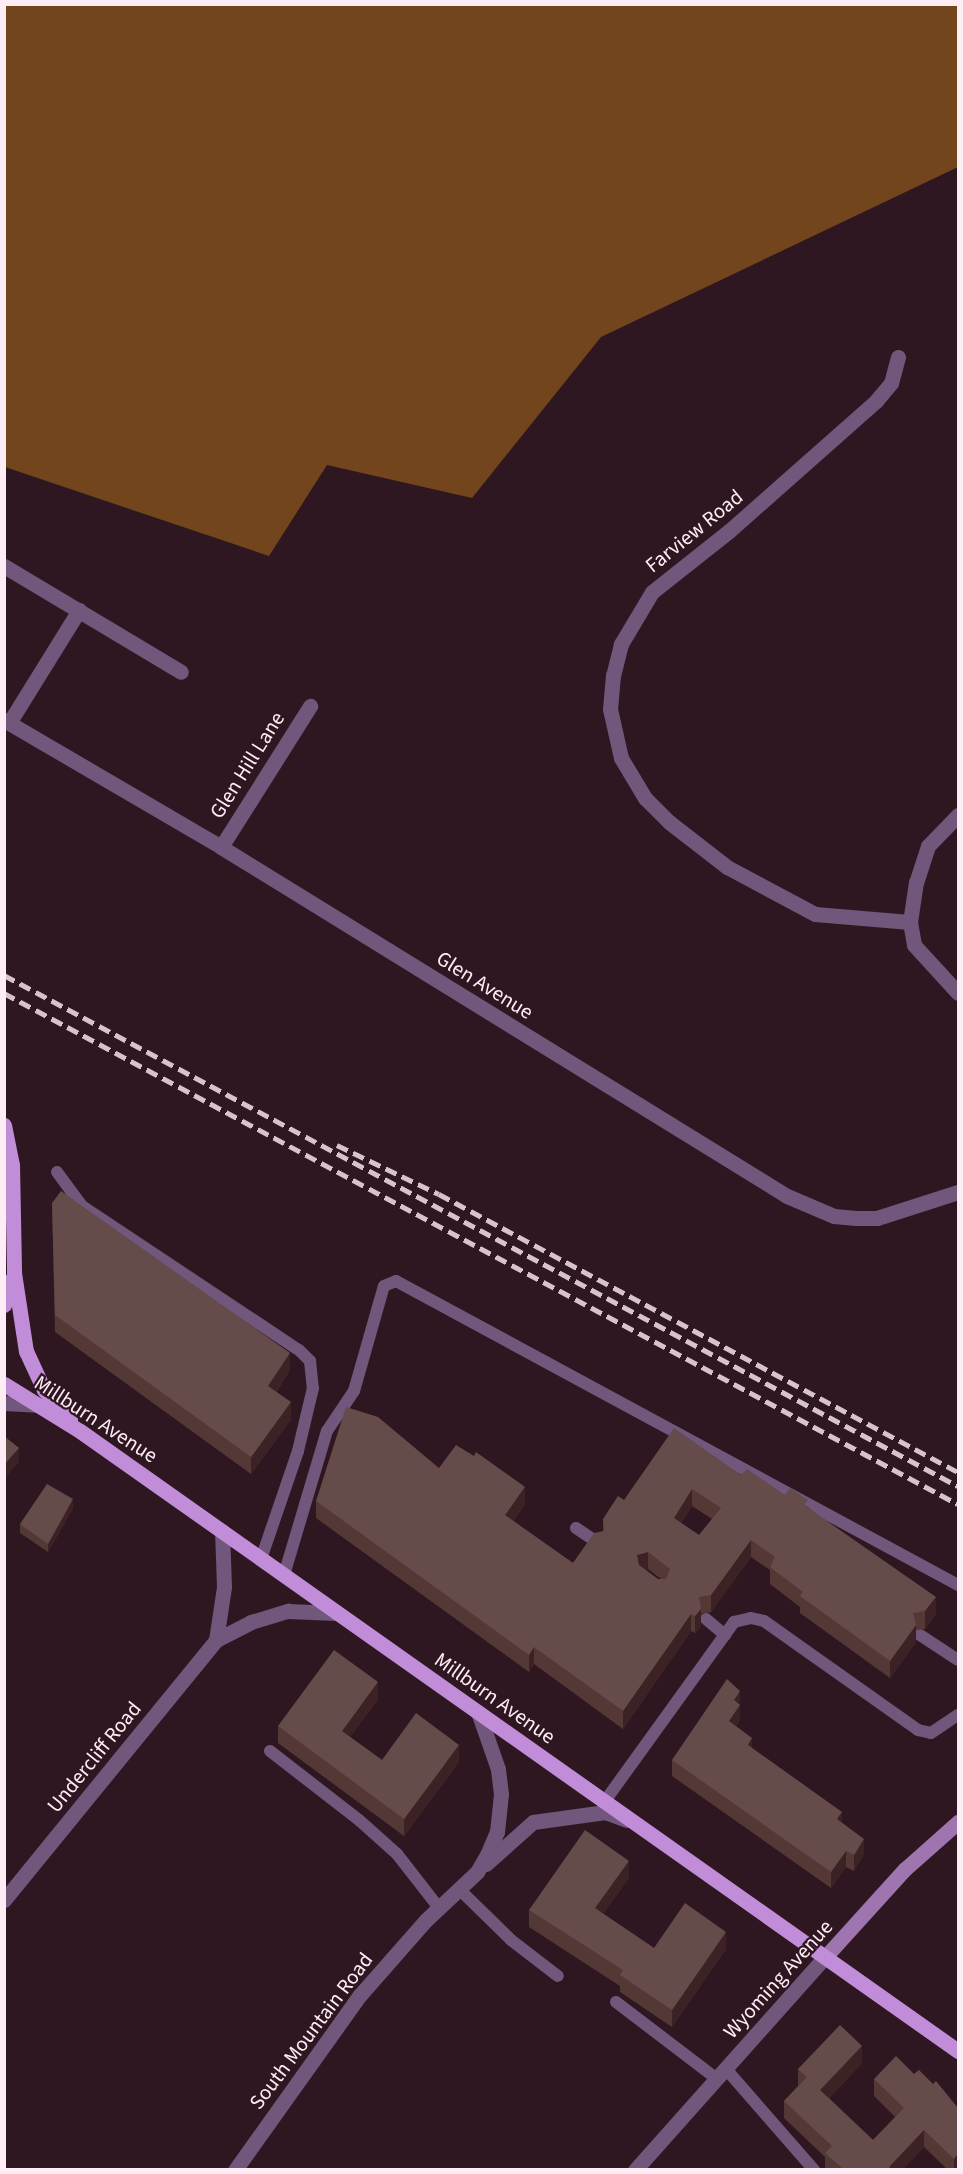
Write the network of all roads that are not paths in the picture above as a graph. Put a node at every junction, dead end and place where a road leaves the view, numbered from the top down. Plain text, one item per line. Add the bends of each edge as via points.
1 (898, 357) dead end
2 (4, 566) edge
3 (79, 610) junction
4 (181, 672) dead end
5 (310, 706) dead end
6 (7, 721) edge
7 (958, 815) edge
8 (221, 847) junction
9 (910, 922) junction
10 (958, 993) edge
11 (4, 1125) edge
12 (57, 1172) dead end
13 (958, 1192) edge
14 (14, 1273) junction
15 (4, 1305) edge
16 (4, 1384) edge
17 (4, 1402) edge
18 (37, 1405) junction
19 (80, 1431) junction
20 (576, 1528) dead end
21 (222, 1531) junction
22 (598, 1543) edge
23 (261, 1559) junction
24 (284, 1575) junction
25 (958, 1585) edge
26 (336, 1613) junction
27 (706, 1619) dead end
28 (725, 1635) junction
29 (920, 1635) dead end
30 (216, 1640) junction
31 (958, 1660) edge
32 (478, 1712) junction
33 (958, 1715) edge
34 (270, 1751) dead end
35 (605, 1802) junction
36 (958, 1822) edge
37 (636, 1824) junction
38 (477, 1872) junction
39 (459, 1889) junction
40 (4, 1900) edge
41 (439, 1908) junction
42 (826, 1956) junction
43 (558, 1976) dead end
44 (616, 2002) dead end
45 (958, 2051) edge
46 (722, 2074) junction
47 (235, 2169) edge
48 (635, 2169) edge
49 (814, 2169) edge

1 - 9 street, Farview Road via 891,383 876,401 729,531 652,592 621,644 610,709 621,758 645,798 727,867 815,914
2 - 3 street
3 - 4 street
3 - 6 street
5 - 8 street, Glen Hill Lane
6 - 8 street, Glen Avenue
7 - 9 street via 928,846 916,882
8 - 13 street, Glen Avenue via 810,1208 834,1216 878,1218
9 - 10 street via 914,945
11 - 14 main road via 12,1164
12 - 23 lane via 82,1206 310,1361 313,1388 298,1451
14 - 15 main road
14 - 19 main road via 20,1326 33,1372
16 - 18 main road, Millburn Avenue
17 - 18 street
18 - 19 main road, Millburn Avenue
19 - 21 main road, Millburn Avenue
20 - 22 lane
21 - 23 main road, Millburn Avenue
21 - 30 street via 224,1587
23 - 24 main road, Millburn Avenue
24 - 25 lane via 327,1431 354,1390 384,1286 396,1281
24 - 26 main road, Millburn Avenue
26 - 30 street, Undercliff Road via 288,1611 251,1622
26 - 32 main road, Millburn Avenue
27 - 28 lane
28 - 33 lane via 734,1622 751,1618 764,1621 918,1730 932,1733
28 - 35 lane
29 - 31 lane
30 - 40 street, Undercliff Road
32 - 35 main road, Millburn Avenue
32 - 38 street, South Mountain Road via 498,1769 501,1807 497,1832
34 - 41 lane via 360,1820 397,1854
35 - 37 main road, Millburn Avenue
36 - 42 main road, Wyoming Avenue via 905,1869
37 - 38 street, South Mountain Road via 605,1812 533,1822
37 - 42 main road, Millburn Avenue
38 - 39 street, South Mountain Road
39 - 41 street, South Mountain Road
39 - 43 lane via 511,1940
41 - 47 street, South Mountain Road via 360,1995
42 - 45 main road, Millburn Avenue
42 - 46 street, Wyoming Avenue
44 - 46 lane
46 - 48 street, Wyoming Avenue
46 - 49 lane

